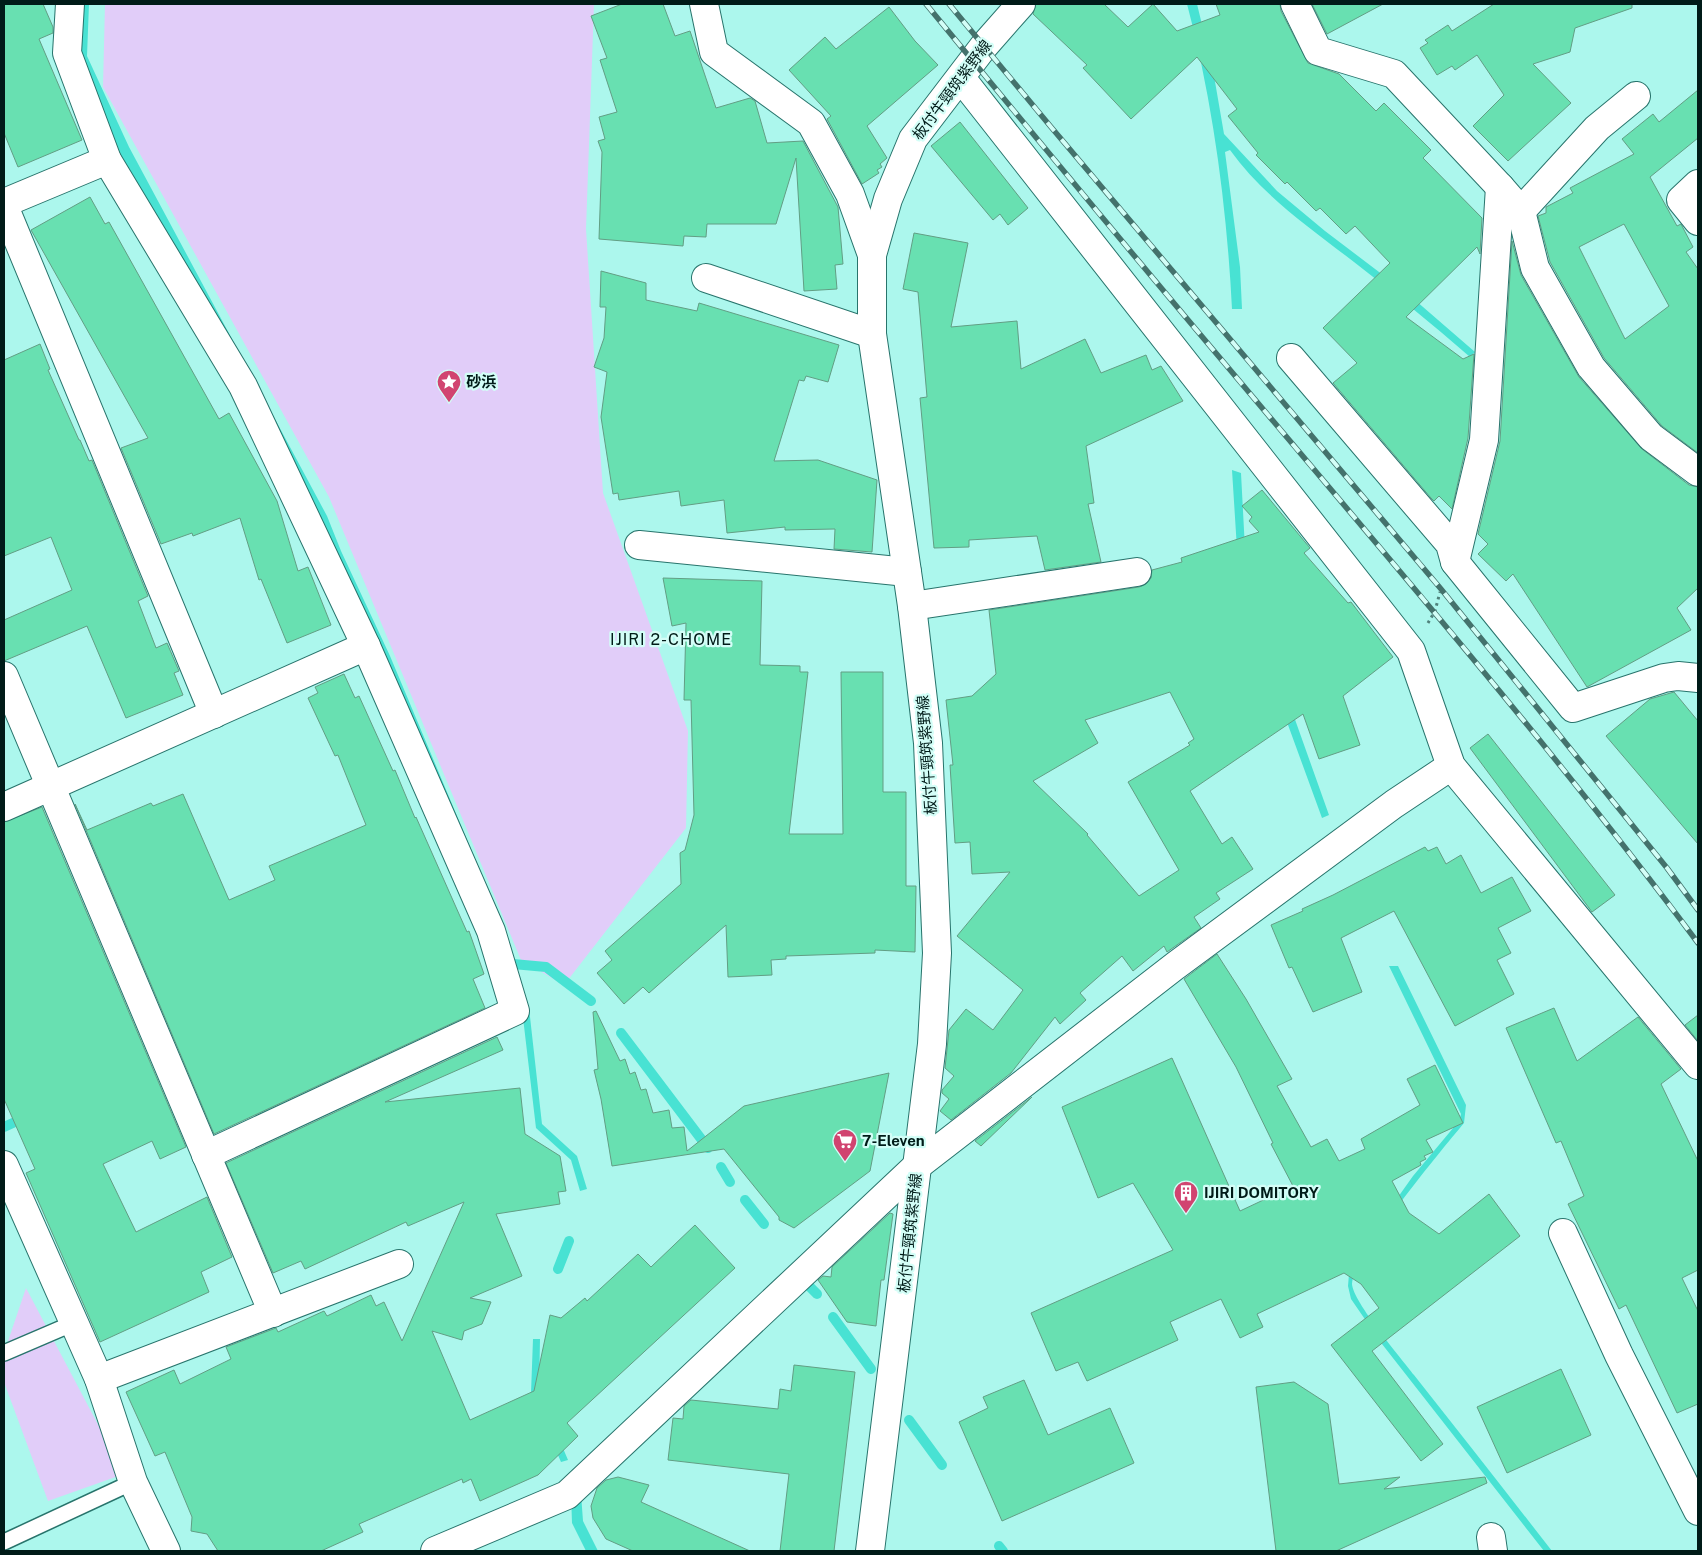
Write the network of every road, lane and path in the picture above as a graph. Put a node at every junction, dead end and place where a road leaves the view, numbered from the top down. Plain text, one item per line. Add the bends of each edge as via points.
1 (70, 4) edge
2 (704, 4) edge
3 (1021, 4) edge
4 (1295, 4) edge
5 (960, 78) junction
6 (1636, 96) dead end
7 (107, 160) junction
8 (1698, 184) edge
9 (1500, 187) junction
10 (4, 204) edge
11 (1521, 211) junction
12 (1698, 221) edge
13 (872, 255) junction
14 (706, 278) dead end
15 (872, 334) junction
16 (1290, 358) dead end
17 (1698, 472) edge
18 (639, 545) dead end
19 (1455, 562) junction
20 (906, 572) junction
21 (1137, 572) dead end
22 (912, 606) junction
23 (366, 646) junction
24 (1411, 651) junction
25 (4, 676) edge
26 (1698, 678) edge
27 (214, 714) junction
28 (1451, 766) junction
29 (50, 786) junction
30 (4, 807) edge
31 (1698, 1065) edge
32 (206, 1155) junction
33 (4, 1165) edge
34 (917, 1166) junction
35 (1563, 1233) dead end
36 (399, 1264) dead end
37 (273, 1313) junction
38 (74, 1323) junction
39 (4, 1353) edge
40 (99, 1379) junction
41 (133, 1482) junction
42 (1698, 1511) edge
43 (4, 1542) edge
44 (166, 1551) edge
45 (435, 1551) edge
46 (870, 1551) edge

1 - 7 street via 67,53
2 - 13 street via 714,52 811,123 850,194
3 - 5 street, 板付牛頸筑紫野線
4 - 9 street via 1318,50 1394,74
5 - 13 street, 板付牛頸筑紫野線 via 913,139 888,199
5 - 24 street
6 - 11 street via 1597,128
7 - 10 street
7 - 23 street via 243,386
8 - 12 street via 1680,200
9 - 11 street
9 - 19 street via 1484,440
10 - 27 street
11 - 17 street via 1535,268 1590,367 1650,437
13 - 15 street, 板付牛頸筑紫野線
14 - 15 street
15 - 20 street, 板付牛頸筑紫野線
16 - 19 street via 1450,544
18 - 20 street
19 - 24 path via 1434,611
19 - 26 street via 1572,708 1664,678
20 - 22 street, 板付牛頸筑紫野線
21 - 22 street
22 - 34 street, 板付牛頸筑紫野線 via 928,743 936,953 933,1034
23 - 27 street
23 - 32 street via 491,932 515,1011
24 - 28 street
25 - 29 street
27 - 29 street
28 - 31 street
28 - 34 street via 1394,804 1175,966
29 - 30 street
29 - 32 street
32 - 37 street
33 - 38 street
34 - 45 street via 567,1495
34 - 46 street, 板付牛頸筑紫野線
35 - 42 street via 1619,1355
36 - 37 street
37 - 40 street
38 - 39 lane
38 - 40 street
40 - 41 street
41 - 43 lane
41 - 44 street

